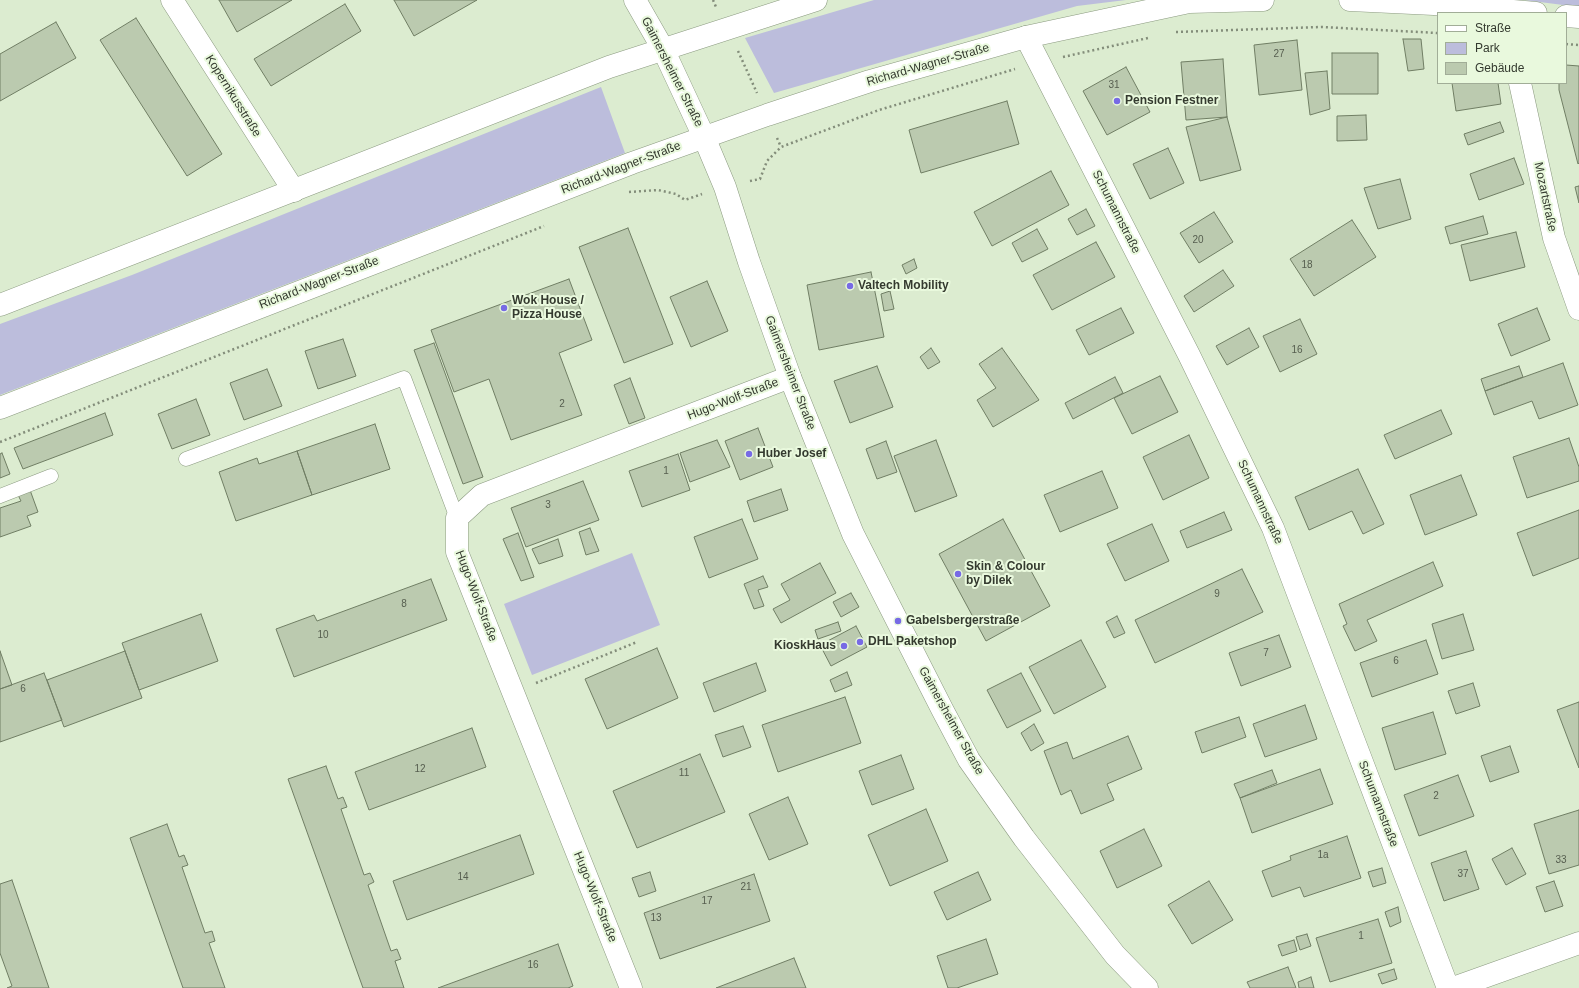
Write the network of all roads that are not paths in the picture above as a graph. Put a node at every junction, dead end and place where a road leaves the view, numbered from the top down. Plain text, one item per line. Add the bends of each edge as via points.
1 (172, 0) edge
2 (635, 0) edge
3 (816, 0) edge
4 (1263, 0) edge
5 (1350, 0) edge
6 (1504, 11) edge
7 (1520, 12) edge
8 (1567, 16) edge
9 (1579, 17) edge
10 (1026, 37) junction
11 (663, 49) junction
12 (1520, 84) edge
13 (704, 137) junction
14 (294, 191) junction
15 (0, 305) edge
16 (1579, 309) edge
17 (790, 377) junction
18 (0, 408) edge
19 (186, 459) dead end
20 (51, 476) dead end
21 (0, 496) edge
22 (457, 518) junction
23 (1579, 943) edge
24 (631, 988) edge
25 (1147, 988) edge
26 (1448, 988) edge
27 (1453, 988) edge

1 - 14 street, Kopernikusstraße
2 - 11 street, Gaimersheimer Straße
3 - 11 street
4 - 10 street, Richard-Wagner-Straße via 1188,2
5 - 6 street
6 - 7 street
8 - 9 street
10 - 13 street, Richard-Wagner-Straße via 870,81
10 - 26 street, Schumannstraße via 1189,355 1273,528
11 - 13 street, Gaimersheimer Straße
11 - 14 street via 609,67
12 - 16 street, Mozartstraße via 1554,238
13 - 17 street, Gaimersheimer Straße via 725,187
13 - 18 street, Richard-Wagner-Straße
14 - 15 street
17 - 22 street, Hugo-Wolf-Straße via 482,495
17 - 25 street, Gaimersheimer Straße via 853,534 969,760 1024,838 1115,955
19 - 22 lane via 404,378
20 - 21 lane
22 - 24 street, Hugo-Wolf-Straße via 457,552
23 - 27 street

